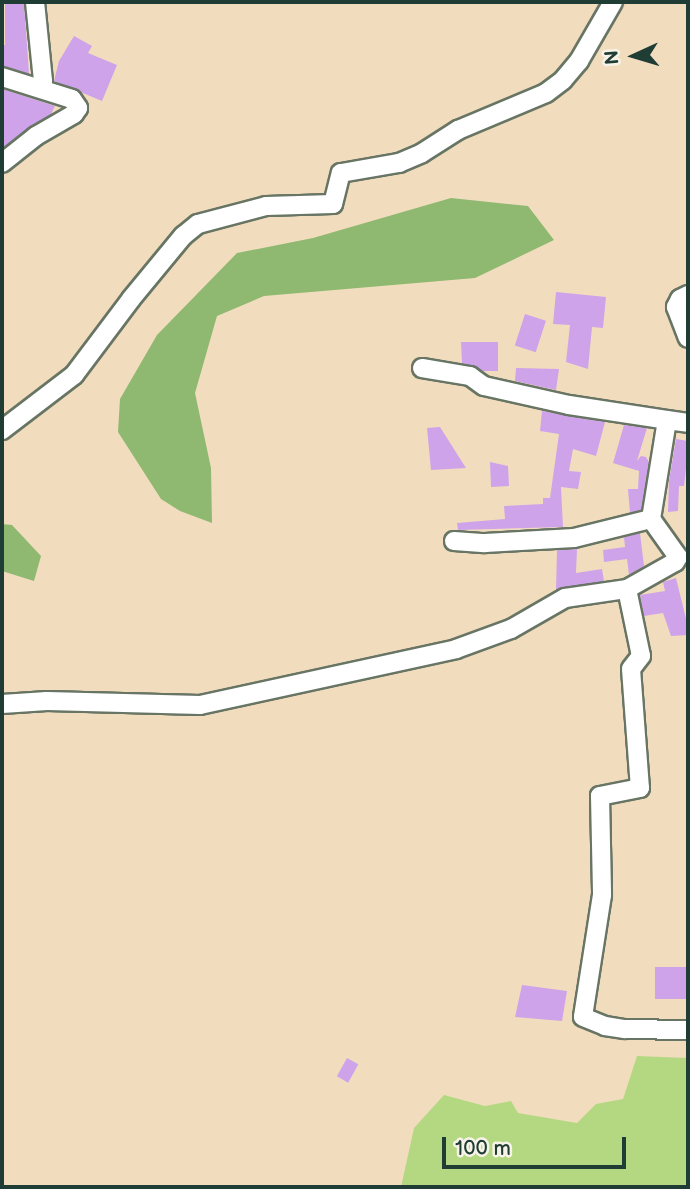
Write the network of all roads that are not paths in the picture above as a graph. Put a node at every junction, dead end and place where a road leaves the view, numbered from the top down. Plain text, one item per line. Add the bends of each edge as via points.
1 (35, 2) edge
2 (613, 2) edge
3 (2, 76) edge
4 (40, 88) junction
5 (2, 163) edge
6 (688, 295) edge
7 (688, 338) edge
8 (422, 369) dead end
9 (667, 420) junction
10 (688, 423) edge
11 (2, 430) edge
12 (651, 519) junction
13 (454, 541) dead end
14 (627, 589) junction
15 (2, 704) edge
16 (688, 1030) edge

1 - 4 street
2 - 11 street via 579,61 546,93 458,130 399,163 341,173 333,204 266,206 198,224 183,236 74,375
3 - 4 street
4 - 5 street via 72,99 78,108
6 - 7 street via 676,307
8 - 9 street via 470,376 484,386 569,405
9 - 10 street
9 - 12 street
12 - 13 street via 574,538
12 - 14 street via 678,557
14 - 15 street via 565,598 511,629 456,649 200,705
14 - 16 street via 640,656 631,669 640,788 600,796 602,895 583,1017 625,1029

